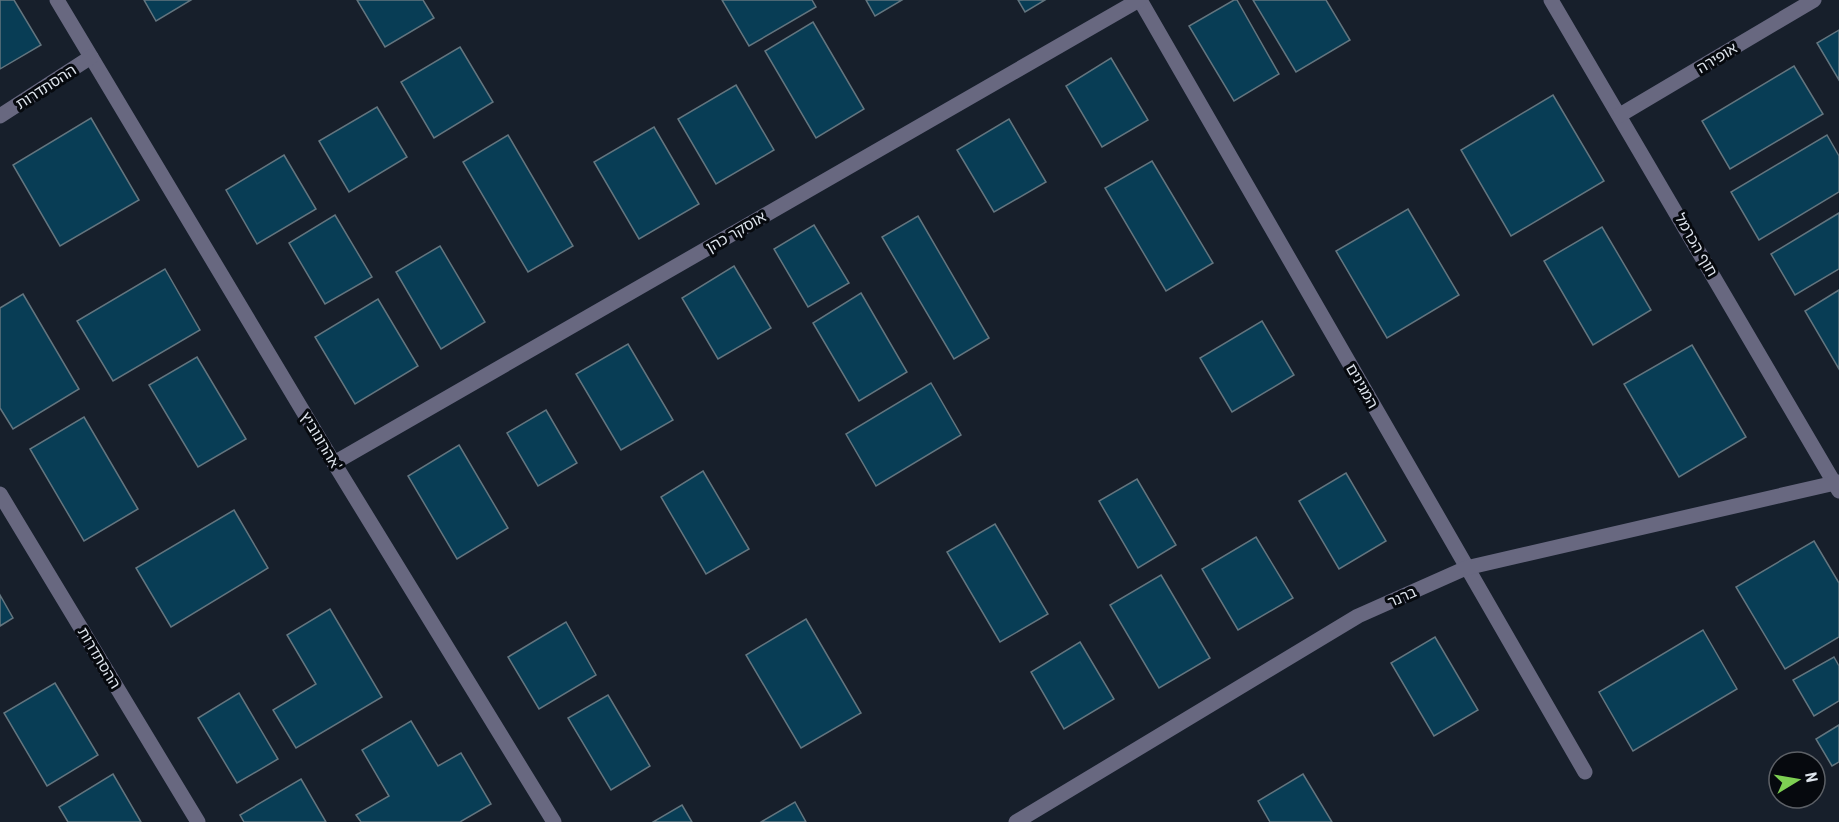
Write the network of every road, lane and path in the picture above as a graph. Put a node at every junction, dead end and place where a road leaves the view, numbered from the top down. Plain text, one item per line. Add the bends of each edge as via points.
1 (57, 0) edge
2 (1139, 0) edge
3 (1551, 0) edge
4 (1814, 0) edge
5 (91, 57) junction
6 (1620, 115) junction
7 (0, 116) edge
8 (334, 463) junction
9 (1838, 486) edge
10 (0, 494) edge
11 (1466, 568) junction
12 (1585, 772) dead end
13 (198, 822) edge
14 (554, 822) edge
15 (1016, 822) edge

1 - 5 street, אהרונוביץ'
2 - 8 street, אוסקר כהן
2 - 11 street, המגינים
3 - 6 street, חוף הכרמל
4 - 6 street, אופירה
5 - 7 street, ההסתדרות
5 - 8 street, אהרונוביץ'
6 - 9 street, חוף הכרמל
8 - 14 street, אהרונוביץ'
9 - 11 street, ברנר
10 - 13 street, ההסתדרות
11 - 12 street, המגינים
11 - 15 street, ברנר via 1358,616

